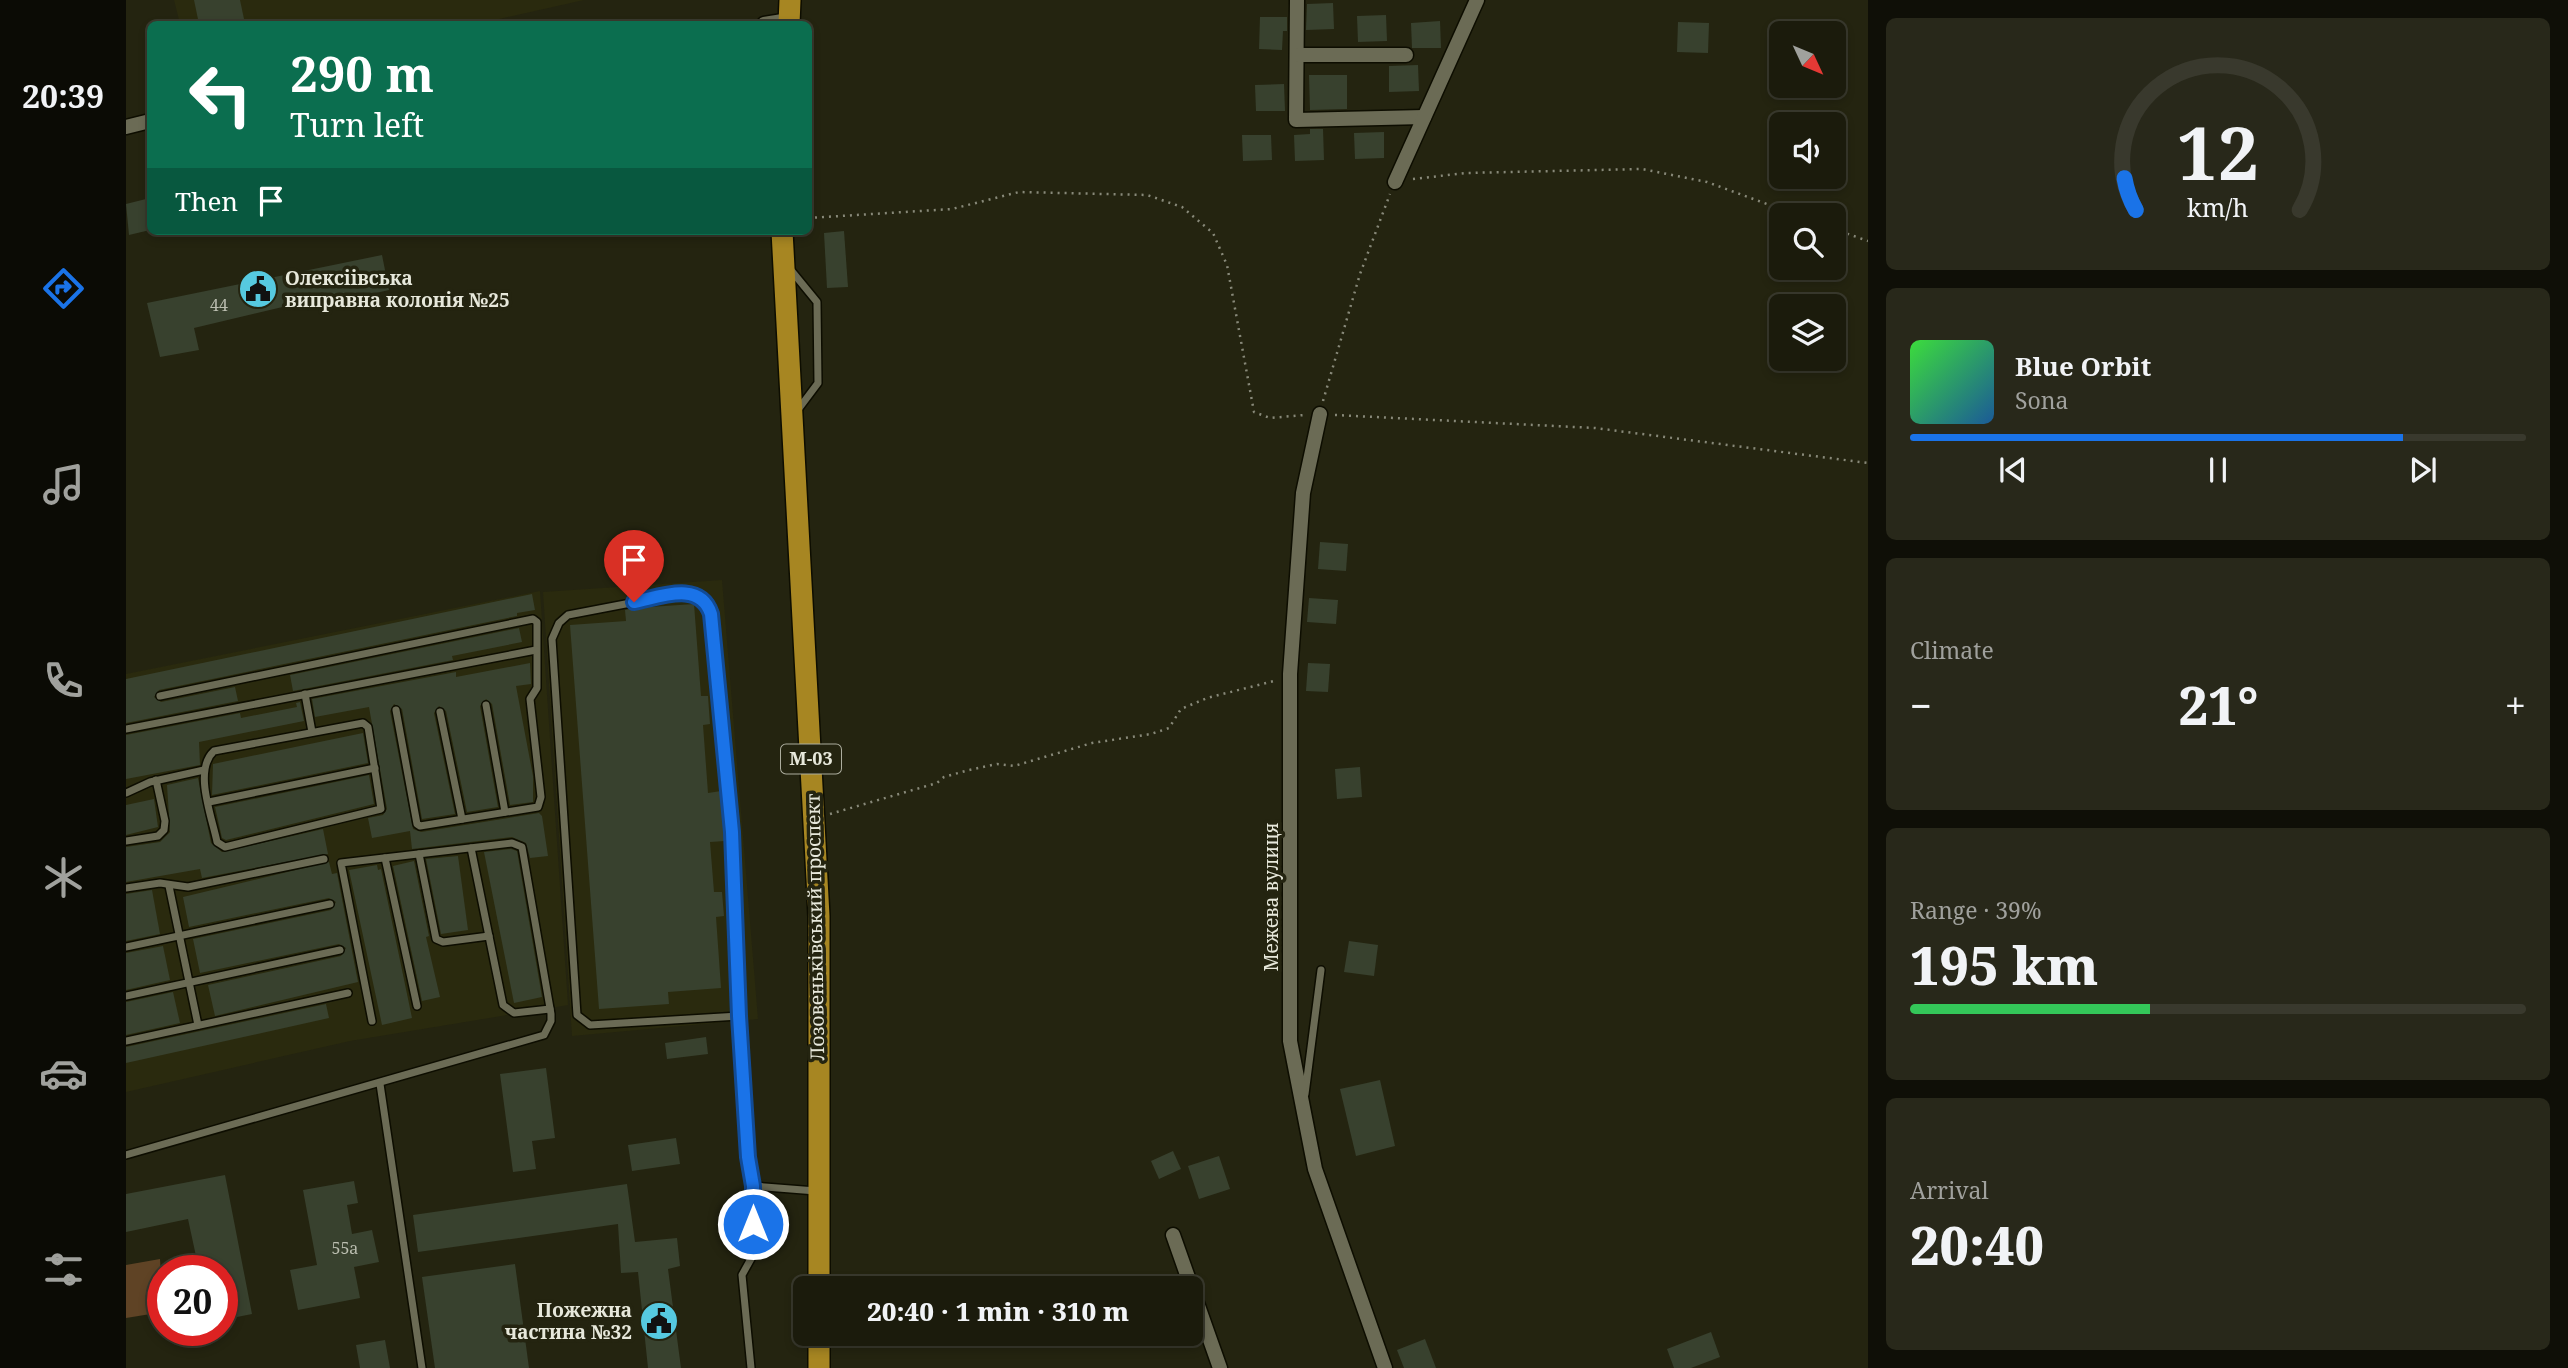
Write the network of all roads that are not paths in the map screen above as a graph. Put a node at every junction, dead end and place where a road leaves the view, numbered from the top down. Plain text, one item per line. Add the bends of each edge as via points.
1 (1297, 0) edge
2 (1477, 0) edge
3 (789, 15) edge
4 (772, 21) edge
5 (1298, 55) junction
6 (1406, 55) dead end
7 (1424, 117) junction
8 (147, 122) edge
9 (126, 127) edge
10 (1395, 181) road end
11 (782, 235) edge
12 (784, 261) junction
13 (1320, 414) road end
14 (792, 418) junction
15 (536, 650) junction
16 (305, 694) junction
17 (160, 696) dead end
18 (486, 705) dead end
19 (396, 710) dead end
20 (440, 712) dead end
21 (126, 729) edge
22 (312, 732) junction
23 (375, 768) junction
24 (204, 770) junction
25 (156, 780) junction
26 (126, 793) edge
27 (209, 802) junction
28 (505, 812) junction
29 (462, 819) junction
30 (126, 841) edge
31 (471, 848) junction
32 (419, 854) junction
33 (385, 858) junction
34 (324, 859) dead end
35 (169, 886) junction
36 (126, 888) edge
37 (330, 904) dead end
38 (489, 936) junction
39 (180, 938) junction
40 (126, 947) edge
41 (340, 950) dead end
42 (1321, 970) dead end
43 (190, 984) junction
44 (348, 993) dead end
45 (126, 996) edge
46 (417, 1006) dead end
47 (550, 1009) junction
48 (739, 1016) junction
49 (372, 1021) dead end
50 (198, 1025) junction
51 (126, 1041) edge
52 (380, 1084) junction
53 (1304, 1102) junction
54 (126, 1156) edge
55 (753, 1186) junction
56 (819, 1191) junction
57 (1173, 1235) dead end
58 (819, 1276) edge
59 (819, 1346) edge
60 (422, 1368) edge
61 (751, 1368) edge
62 (819, 1368) edge
63 (1220, 1368) edge
64 (1385, 1368) edge

1 - 5 street
2 - 7 street
3 - 4 street
5 - 6 street
5 - 7 street via 1296,120
7 - 10 street
8 - 9 street
11 - 12 highway, Лозовеньківський проспект / М-03
12 - 14 highway, Лозовеньківський проспект / М-03
12 - 14 lane via 817,302 818,383
13 - 53 street, Межева вулиця via 1303,493 1290,674 1290,1041
14 - 56 highway, Лозовеньківський проспект / М-03 via 819,916
15 - 16 lane
15 - 17 lane via 537,622 533,619
15 - 28 lane via 537,688 530,699 541,797 538,807
16 - 21 lane
16 - 22 lane
18 - 28 lane
19 - 29 lane via 416,824
20 - 29 lane
22 - 23 lane via 363,723 368,727
22 - 24 lane via 214,751
23 - 27 lane
23 - 27 lane via 382,808 225,847 217,842
24 - 25 lane
24 - 27 lane
25 - 26 lane
25 - 30 lane via 164,830 158,836
28 - 29 lane
31 - 32 lane
31 - 38 lane
31 - 47 lane via 512,843 522,847
32 - 33 lane
32 - 38 lane via 436,939 443,943
33 - 46 lane
33 - 49 lane via 341,863
34 - 35 lane via 188,887
35 - 36 lane
35 - 39 lane
37 - 39 lane
38 - 47 lane via 506,1009 514,1013
39 - 40 lane
39 - 43 lane
41 - 43 lane
42 - 53 lane
43 - 45 lane
43 - 50 lane
44 - 50 lane
47 - 52 lane via 549,1029 538,1038
48 - 48 lane via 590,1026 577,1015 552,639 568,615 688,592 709,607 732,832
48 - 55 lane
50 - 51 lane
52 - 54 lane
52 - 60 lane
53 - 64 street, Межева вулиця via 1315,1169
55 - 56 lane
55 - 61 lane via 754,1245 742,1275
56 - 58 highway, Лозовеньківський проспект / М-03
57 - 63 street
59 - 62 highway

